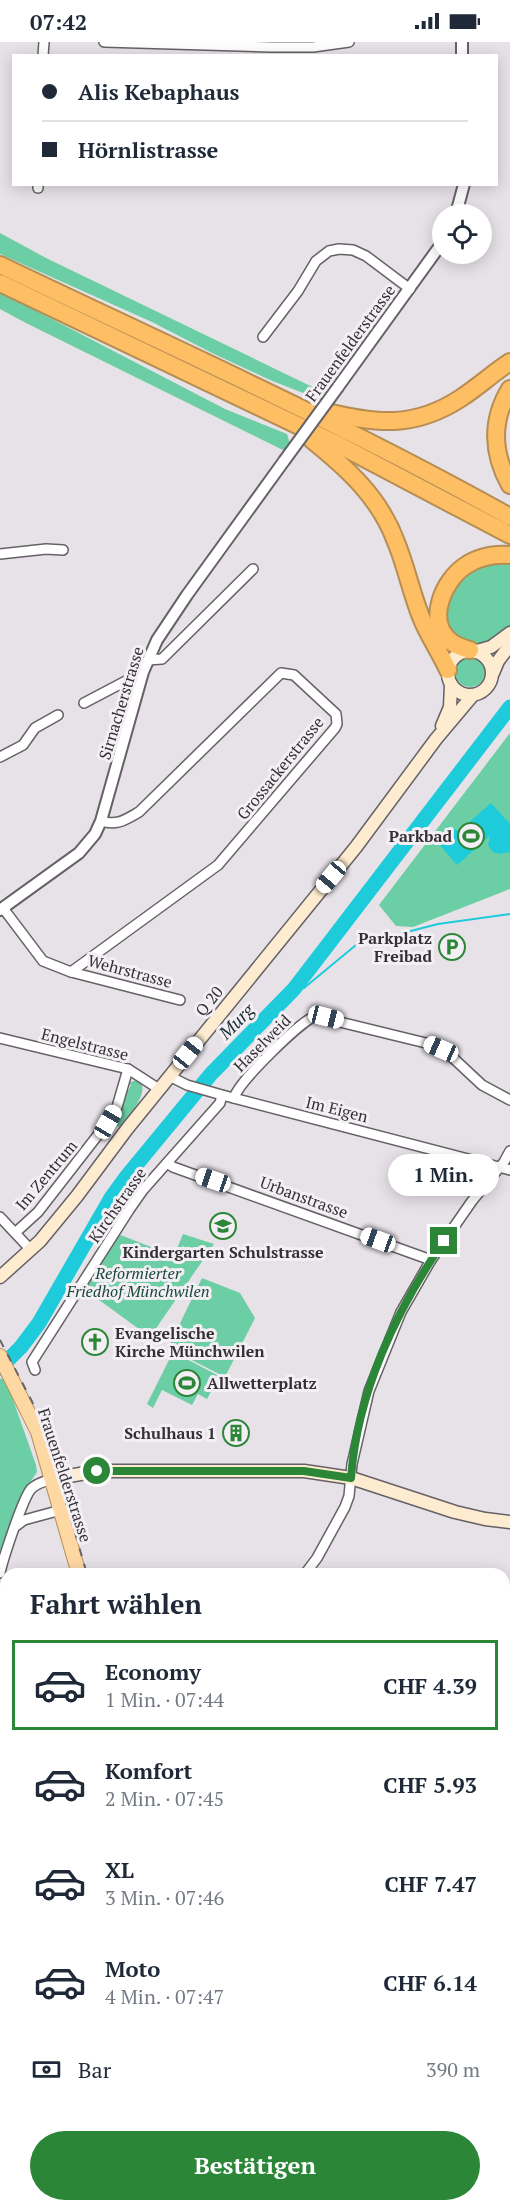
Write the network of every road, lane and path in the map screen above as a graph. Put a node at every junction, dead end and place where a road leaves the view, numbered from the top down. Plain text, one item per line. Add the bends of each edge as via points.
1 (104, 42) edge
2 (349, 42) edge
3 (464, 186) edge
4 (459, 204) edge
5 (432, 257) edge
6 (0, 265) edge
7 (0, 283) edge
8 (410, 289) junction
9 (263, 337) dead end
10 (510, 362) edge
11 (510, 389) edge
12 (288, 411) junction
13 (284, 461) joint
14 (510, 484) edge
15 (510, 517) edge
16 (510, 535) edge
17 (63, 550) dead end
18 (0, 554) edge
19 (510, 555) edge
20 (253, 570) dead end
21 (510, 633) edge
22 (510, 645) edge
23 (474, 651) junction
24 (148, 660) junction
25 (143, 672) junction
26 (493, 673) junction
27 (450, 677) junction
28 (473, 695) junction
29 (84, 703) dead end
30 (58, 715) dead end
31 (436, 739) junction
32 (0, 757) edge
33 (101, 821) junction
34 (2, 909) edge
35 (72, 972) junction
36 (180, 1000) dead end
37 (0, 1038) edge
38 (128, 1069) junction
39 (169, 1076) junction
40 (159, 1089) junction
41 (222, 1095) junction
42 (234, 1098) junction
43 (510, 1100) edge
44 (510, 1151) edge
45 (167, 1163) junction
46 (500, 1166) junction
47 (510, 1170) edge
48 (0, 1217) edge
49 (15, 1233) junction
50 (31, 1250) junction
51 (431, 1260) junction
52 (0, 1277) edge
53 (0, 1356) edge
54 (35, 1370) dead end
55 (351, 1478) junction
56 (52, 1479) junction
57 (61, 1510) junction
58 (510, 1522) edge
59 (16, 1526) junction
60 (2, 1568) edge
61 (77, 1568) edge
62 (310, 1568) edge

1 - 2 street via 271,47
3 - 4 street
5 - 8 street, Frauenfelderstrasse
6 - 12 highway
7 - 12 highway
8 - 9 street via 366,256 352,250 329,251 316,261
8 - 13 street, Frauenfelderstrasse, bridge
10 - 12 highway via 456,401 409,420 364,421
11 - 14 highway via 500,409 495,435 498,458
12 - 15 highway via 420,468
12 - 16 highway
12 - 27 highway via 361,483 379,507 397,543 420,616
13 - 24 street, Sirnacherstrasse via 167,623
17 - 18 street
19 - 23 highway via 487,556 469,563 455,574 444,591 439,612 443,631 452,643
20 - 24 street via 162,659
21 - 23 main road via 491,647
22 - 26 main road, Q 20
23 - 26 main road via 488,660
23 - 27 main road via 456,656
24 - 25 street, Sirnacherstrasse
25 - 29 street
25 - 33 street, Sirnacherstrasse
26 - 28 main road, Q 20 via 486,688
27 - 28 main road via 461,693
27 - 31 main road, Q 20 via 450,706
28 - 31 main road, Q 20
30 - 32 street
31 - 39 main road, Q 20 via 356,847
33 - 34 street, Sirnacherstrasse via 79,852
33 - 35 street, Grossackerstrasse via 121,823 139,812 281,673 294,675 336,714 335,728 227,856 206,876
34 - 35 street via 43,961
35 - 36 street, Wehrstrasse
37 - 38 street, Engelstrasse
38 - 40 street, Engelstrasse
38 - 49 street, Im Zentrum via 117,1107 108,1122 38,1212
39 - 40 main road, Q 20
39 - 41 street, Im Eigen
40 - 50 main road, Q 20
41 - 42 street, Im Eigen
41 - 45 street, Kirchstrasse via 220,1103
42 - 43 street, Haselweid via 239,1087 274,1051 315,1016 430,1044 451,1056 482,1085
42 - 46 street, Im Eigen
44 - 46 street
45 - 51 street, Urbanstrasse
45 - 54 street, Kirchstrasse via 129,1210 44,1341 32,1362
46 - 47 street, Im Eigen
46 - 51 street
48 - 49 street, Im Zentrum
49 - 50 street, Im Zentrum
50 - 52 main road, Q 20
51 - 55 street via 406,1302 376,1370 361,1419
53 - 56 main road, Frauenfelderstrasse via 38,1432
55 - 56 main road via 304,1471 122,1470
55 - 58 main road via 454,1512
55 - 62 street via 345,1507
56 - 57 main road, Frauenfelderstrasse
56 - 59 street via 29,1491
57 - 59 street
57 - 61 main road, Frauenfelderstrasse
59 - 60 street

